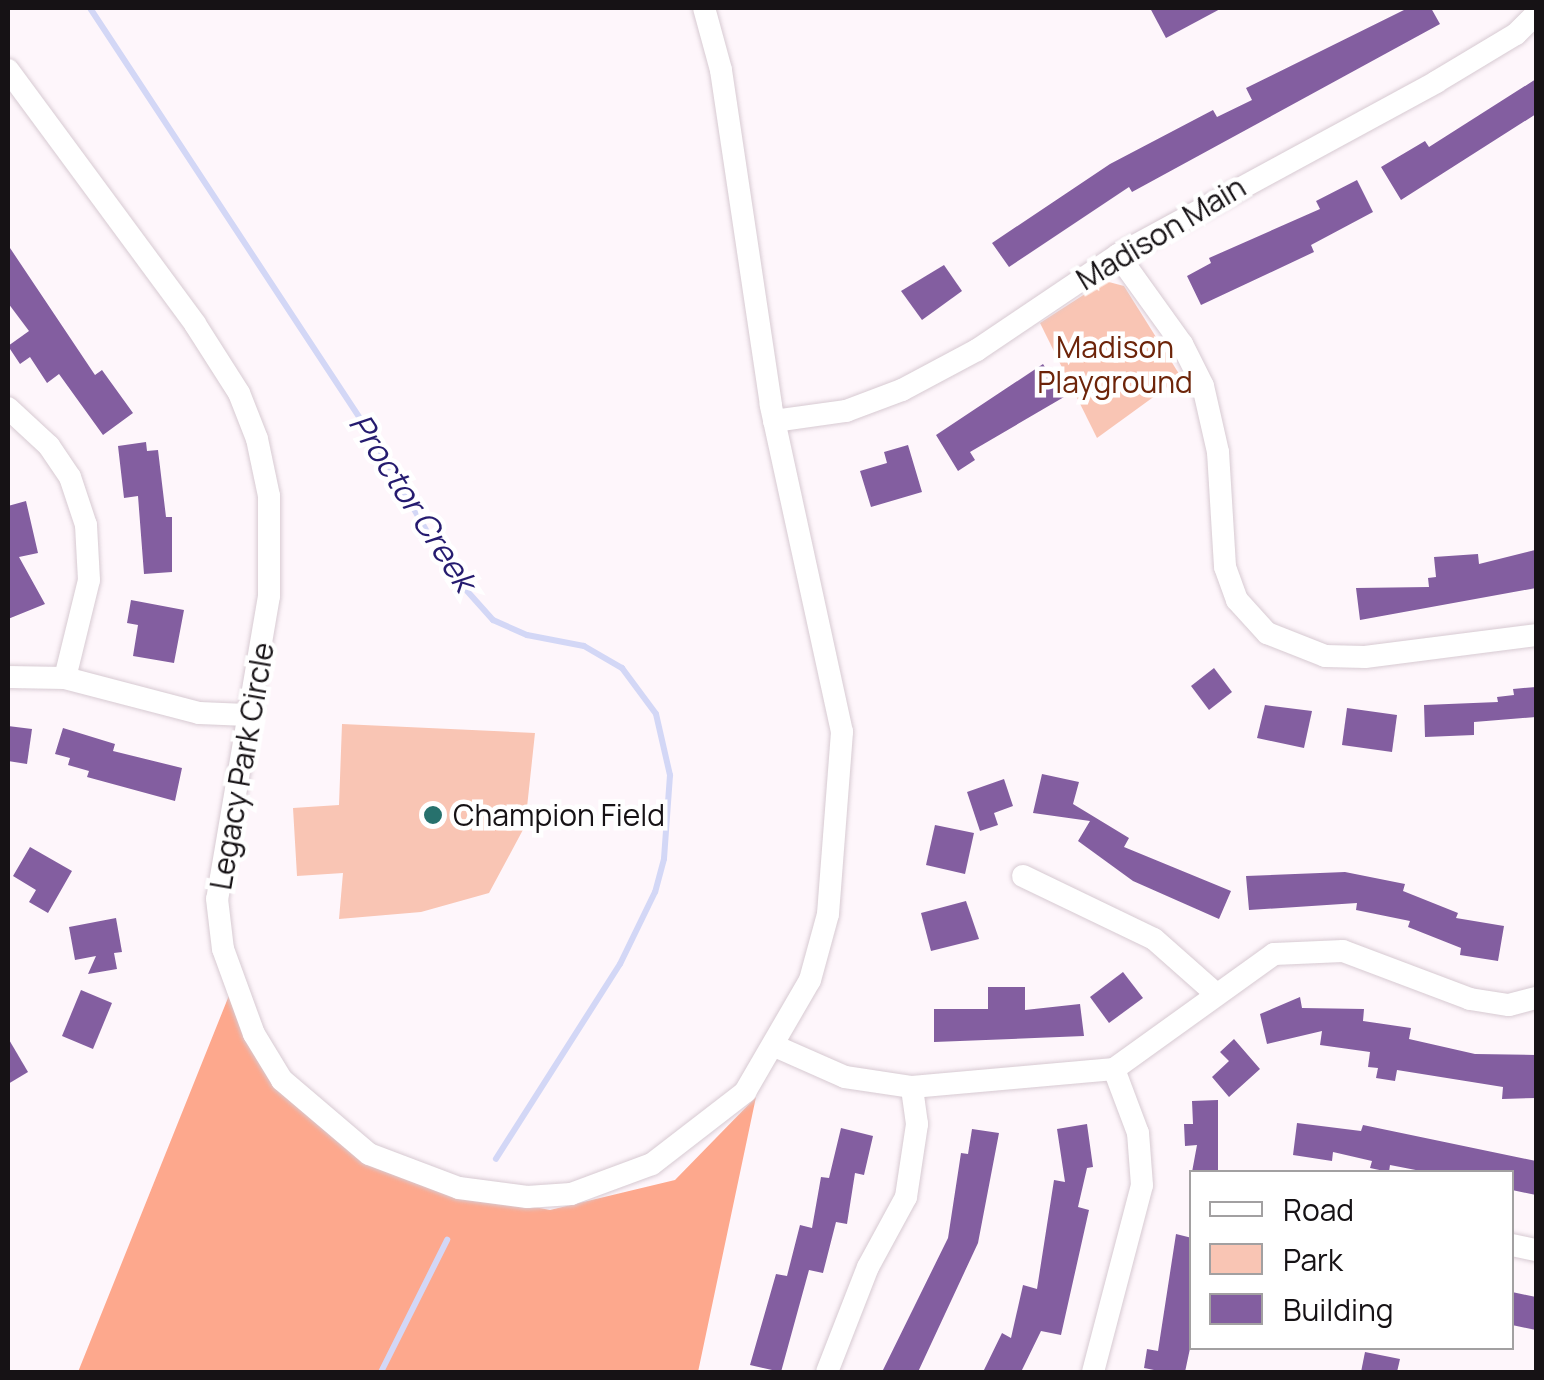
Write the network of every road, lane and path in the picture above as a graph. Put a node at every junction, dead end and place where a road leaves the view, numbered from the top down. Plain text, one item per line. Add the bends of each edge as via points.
1 (704, 8) edge
2 (1536, 14) edge
3 (8, 70) edge
4 (1118, 256) junction
5 (8, 408) edge
6 (774, 421) junction
7 (1536, 635) edge
8 (8, 677) edge
9 (65, 678) junction
10 (247, 715) junction
11 (1023, 876) dead end
12 (1214, 992) junction
13 (1536, 998) edge
14 (776, 1046) junction
15 (1114, 1070) junction
16 (912, 1086) junction
17 (827, 1372) edge
18 (1093, 1372) edge

1 - 6 street, Legacy Park Circle via 721,70
2 - 4 street, Madison Main via 1516,34 1436,82
3 - 10 street, Legacy Park Circle via 195,324 239,393 257,439 272,544 262,657
4 - 6 street, Madison Main via 902,390 846,411
4 - 7 street via 1182,344 1203,386 1218,452 1225,567 1237,600 1267,633 1324,656 1366,657
5 - 9 street via 70,477 86,525 90,580
6 - 14 street, Legacy Park Circle via 842,732 828,914 810,980
8 - 9 street
9 - 10 street via 199,714
10 - 14 street, Legacy Park Circle via 218,899 223,949 254,1034 282,1080 369,1154 459,1188 527,1197 571,1194 652,1164 694,1134 745,1092
11 - 12 street via 1154,939
12 - 13 street via 1274,954 1343,951 1470,998 1509,1005
12 - 15 street
14 - 16 street via 846,1077
15 - 16 street
15 - 18 street via 1138,1133 1142,1185
16 - 17 street via 917,1124 906,1197 868,1267

